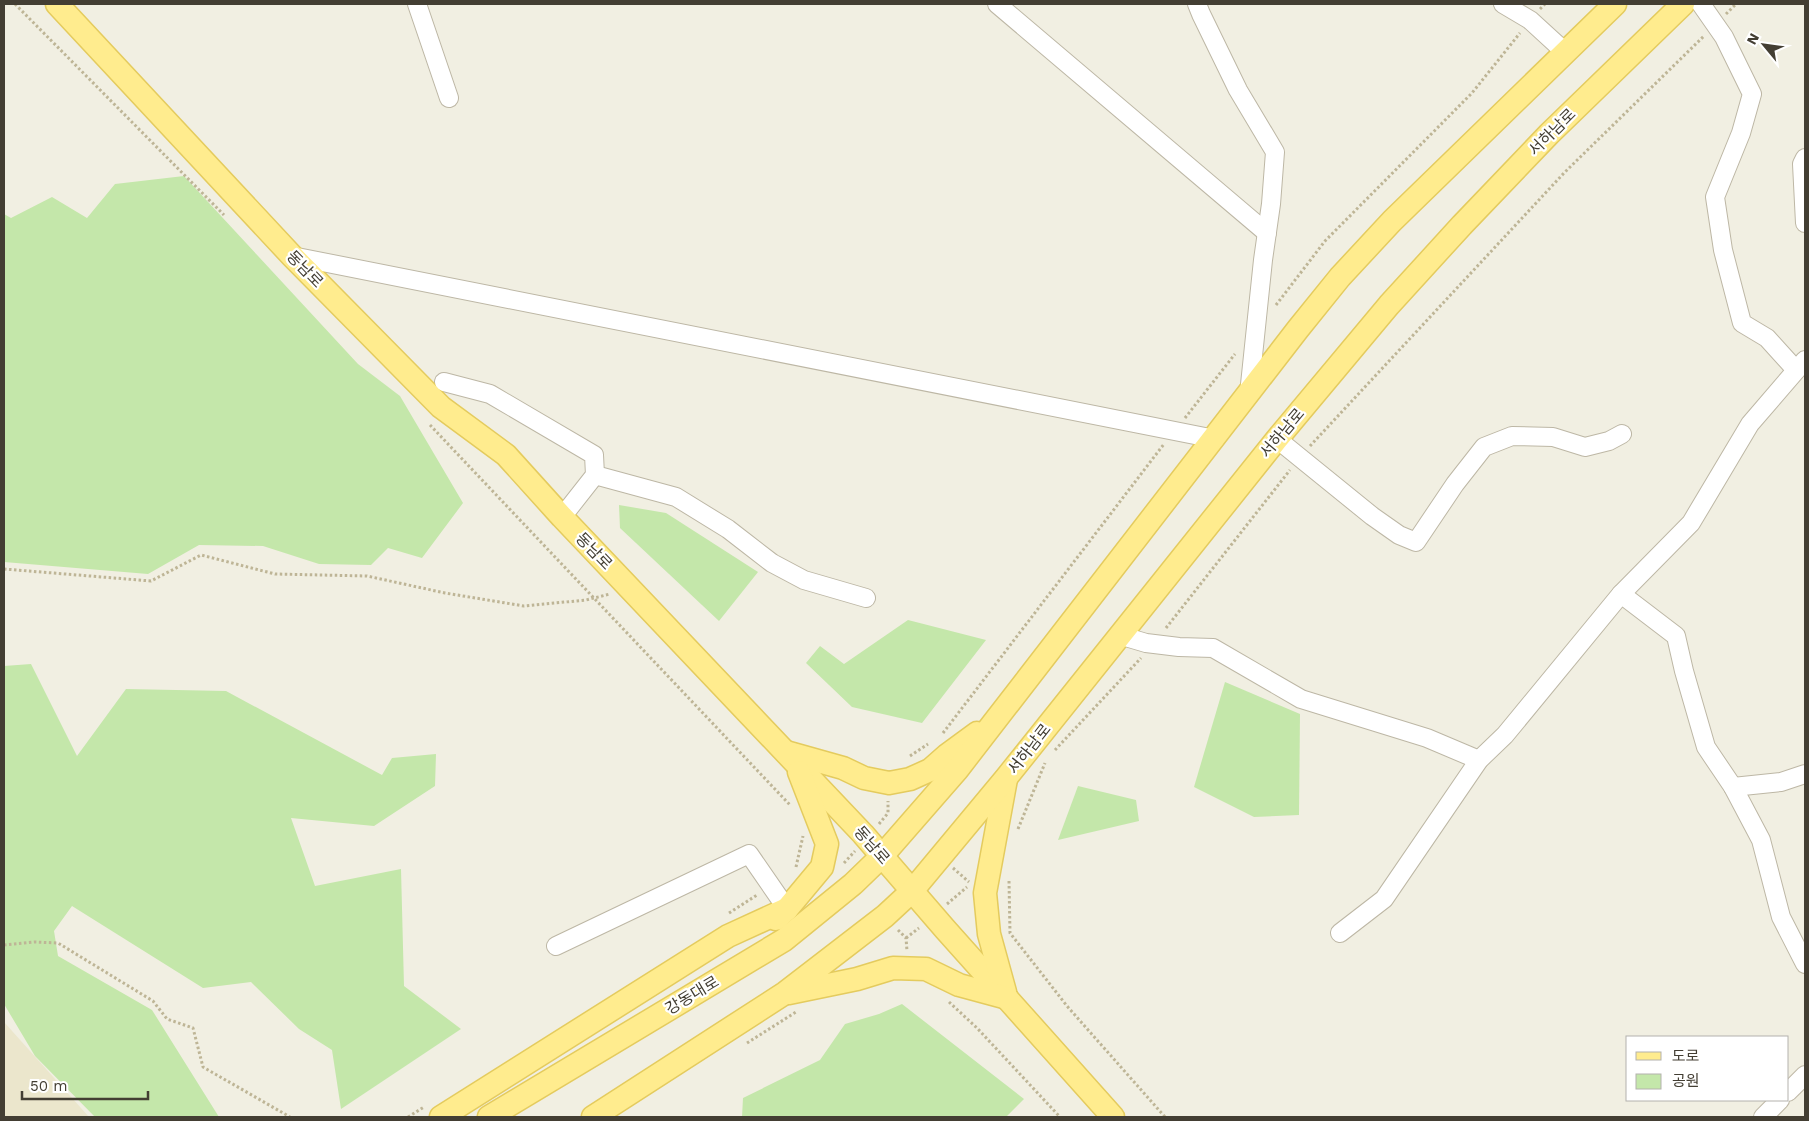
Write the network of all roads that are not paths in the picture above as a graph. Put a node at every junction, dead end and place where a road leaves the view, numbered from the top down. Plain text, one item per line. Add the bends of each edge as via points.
1 (57, 4) edge
2 (416, 4) edge
3 (997, 4) edge
4 (1197, 4) edge
5 (1503, 4) edge
6 (1684, 4) edge
7 (1701, 4) edge
8 (1611, 5) edge
9 (1565, 52) junction
10 (449, 98) dead end
11 (1805, 158) edge
12 (1805, 222) edge
13 (1267, 234) junction
14 (292, 256) junction
15 (1800, 364) edge
16 (444, 382) dead end
17 (1249, 394) junction
18 (1622, 434) dead end
19 (1277, 438) junction
20 (1215, 439) junction
21 (595, 475) junction
22 (562, 518) junction
23 (1621, 594) junction
24 (866, 598) dead end
25 (1119, 635) junction
26 (997, 718) junction
27 (790, 757) junction
28 (1479, 760) junction
29 (1805, 774) edge
30 (1006, 778) junction
31 (1733, 787) junction
32 (882, 856) junction
33 (912, 891) junction
34 (787, 909) junction
35 (1340, 933) dead end
36 (556, 946) dead end
37 (1805, 964) edge
38 (706, 987) junction
39 (1007, 998) junction
40 (791, 1002) junction
41 (1805, 1075) edge
42 (1789, 1091) edge
43 (1779, 1101) edge
44 (441, 1117) edge
45 (489, 1117) edge
46 (593, 1117) edge
47 (1113, 1117) edge
48 (1763, 1117) edge

1 - 14 main road, 동남로
2 - 10 street
3 - 13 street
4 - 13 street via 1238,90 1275,152
5 - 9 street via 1530,20
6 - 19 main road, 서하남로 via 1549,134 1462,225 1389,305
7 - 15 street via 1724,37 1752,94 1741,133 1715,197 1742,322
8 - 9 main road
9 - 17 main road via 1392,221 1340,277
11 - 12 street via 1802,164
13 - 17 street
14 - 20 street
14 - 22 main road, 동남로 via 441,407 506,456
15 - 23 street via 1750,424 1691,523
16 - 21 street via 490,394 594,456
17 - 20 main road
18 - 19 street via 1585,447 1553,437 1512,436 1484,447 1454,484 1416,542 1399,535 1372,516
19 - 25 main road, 서하남로
20 - 26 main road
21 - 22 street
21 - 24 street via 676,497 728,529 772,563 804,580
22 - 27 main road, 동남로
23 - 28 street via 1505,735
23 - 31 street via 1676,636 1706,747
25 - 28 street via 1153,644 1213,648 1301,699 1417,735
25 - 30 main road, 서하남로
26 - 27 main road via 930,770 910,780 889,783 864,778 843,768
26 - 32 main road via 958,770
27 - 32 main road, 동남로
27 - 34 main road via 827,844 822,866
28 - 35 street via 1384,899
29 - 31 street via 1780,782
30 - 33 main road, 서하남로
30 - 39 main road via 985,893 989,934
31 - 37 street via 1761,840 1781,917
32 - 33 main road, 동남로
32 - 38 main road, 강동대로 via 784,940
33 - 39 main road, 동남로
33 - 40 main road
34 - 36 street via 749,854
34 - 38 main road
34 - 44 main road via 728,936
38 - 45 main road, 강동대로
39 - 40 main road via 958,985 926,969 893,968
39 - 47 main road, 동남로
40 - 46 main road
41 - 42 street
43 - 48 street

